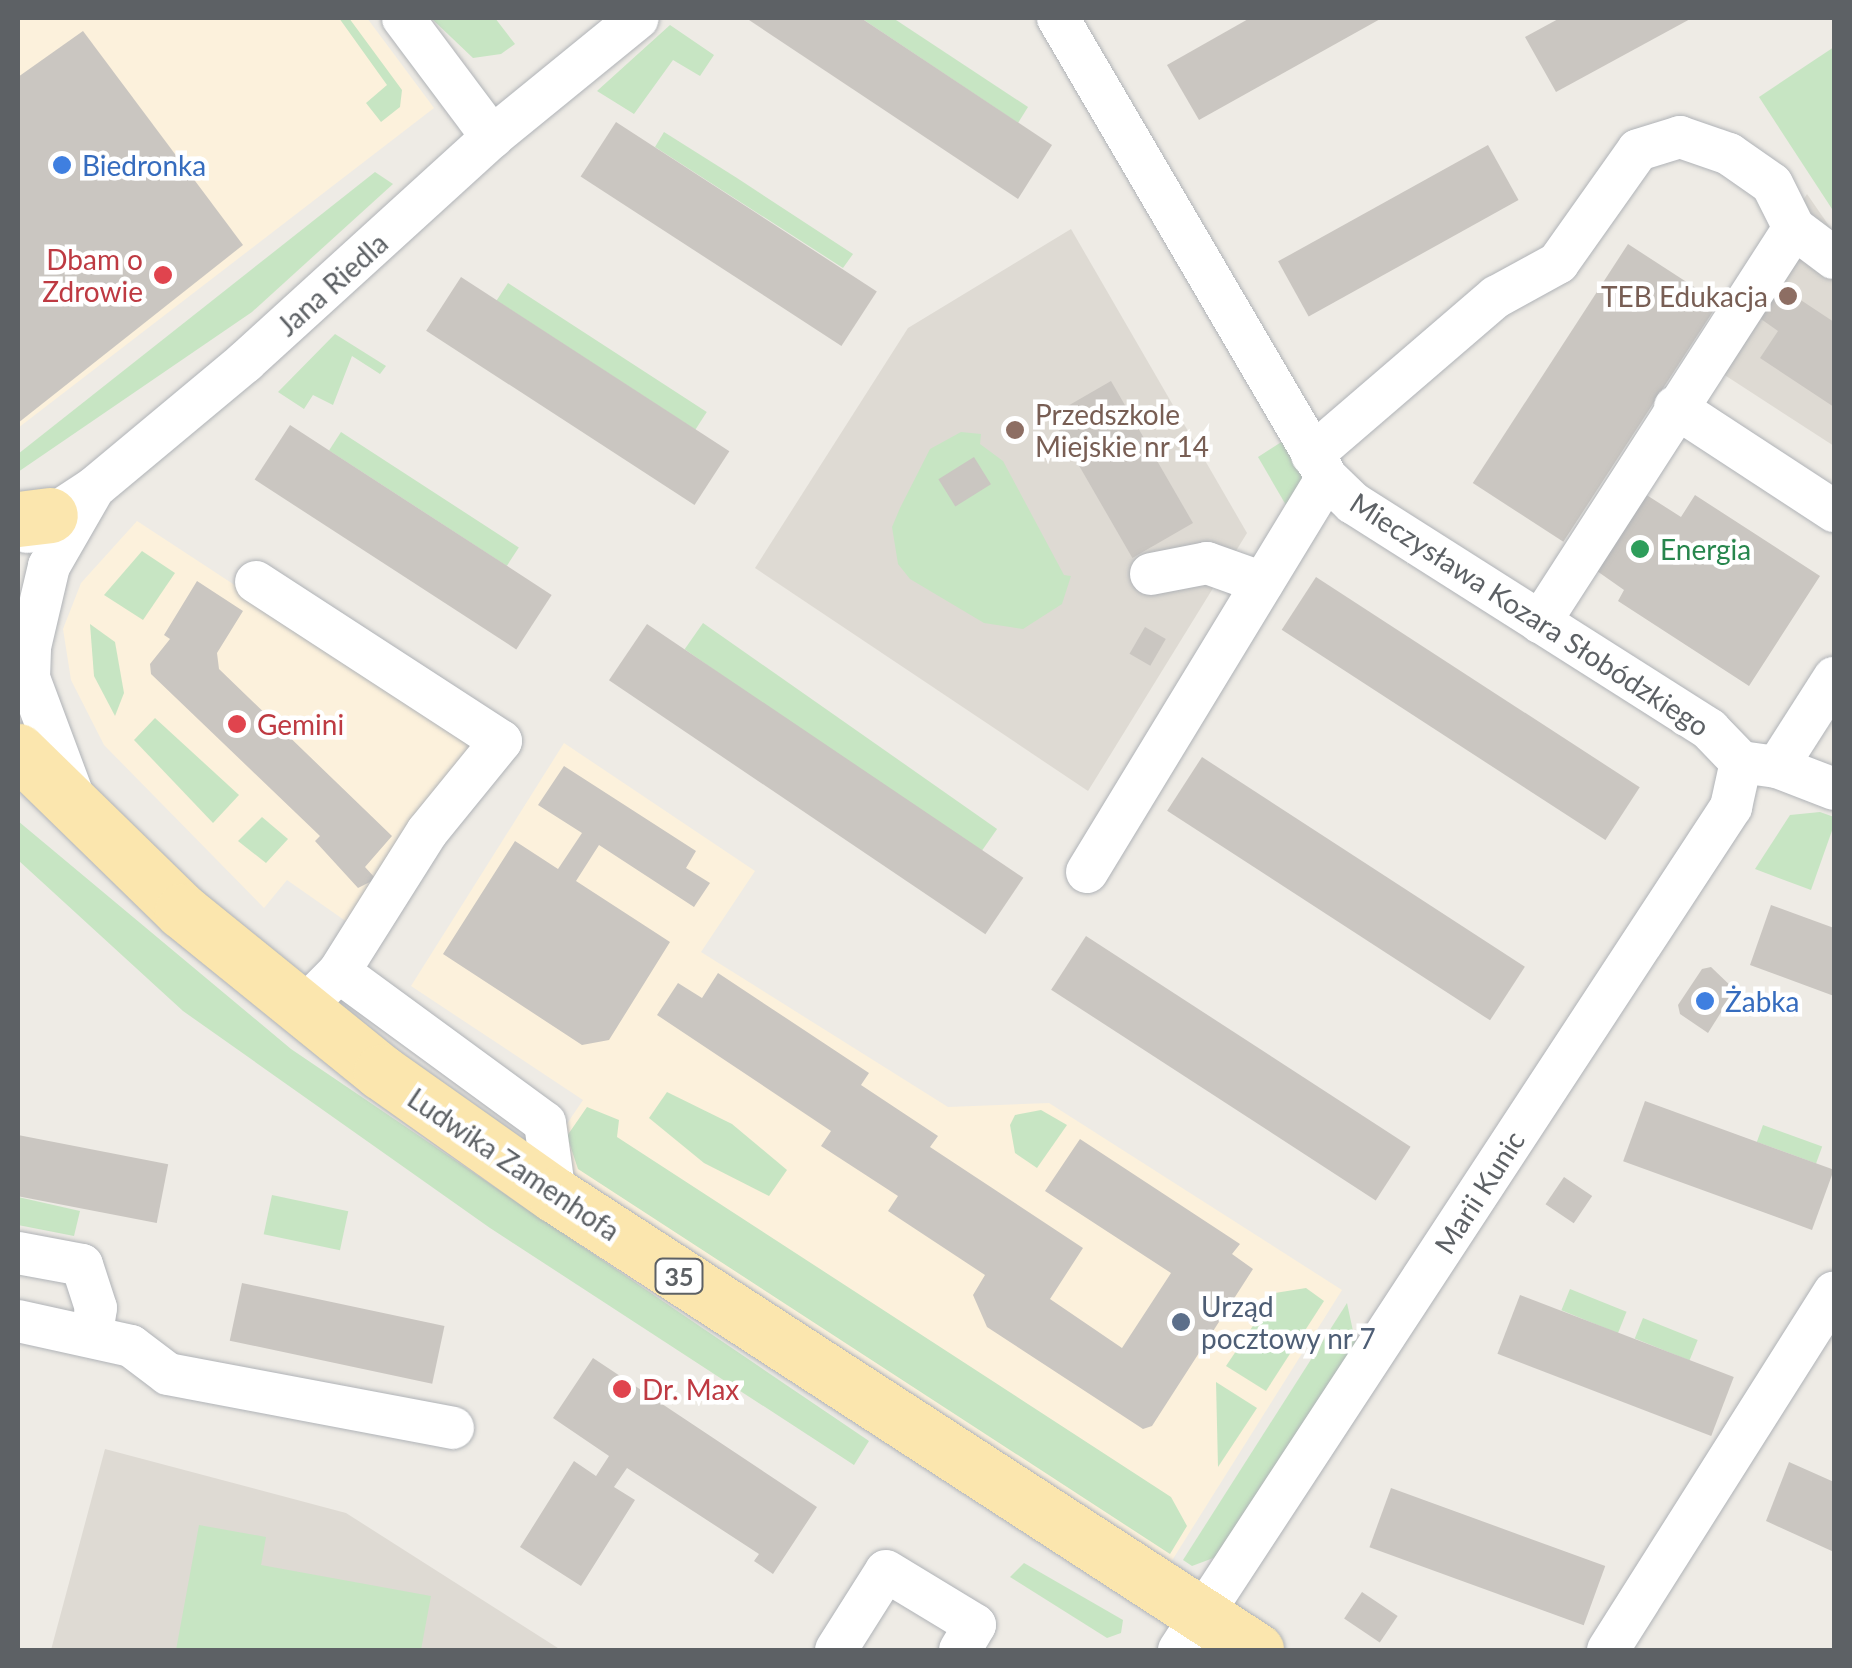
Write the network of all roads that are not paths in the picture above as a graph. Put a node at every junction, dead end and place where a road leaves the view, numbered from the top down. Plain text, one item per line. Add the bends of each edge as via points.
1 (403, 18) edge
2 (638, 18) edge
3 (1058, 18) edge
4 (492, 137) junction
5 (1794, 228) junction
6 (1834, 258) edge
7 (1675, 407) junction
8 (1319, 466) junction
9 (1834, 512) edge
10 (45, 516) edge
11 (1151, 574) dead end
12 (256, 582) dead end
13 (1263, 583) junction
14 (1540, 622) junction
15 (1834, 678) edge
16 (18, 751) edge
17 (1759, 764) junction
18 (18, 779) edge
19 (1834, 789) edge
20 (80, 815) junction
21 (1087, 872) dead end
22 (320, 991) junction
23 (18, 1253) edge
24 (1834, 1293) edge
25 (18, 1321) edge
26 (92, 1334) junction
27 (453, 1428) dead end
28 (1190, 1633) edge
29 (836, 1650) edge
30 (960, 1650) edge
31 (1256, 1650) edge
32 (1608, 1650) edge

1 - 4 street
2 - 4 street, Jana Riedla
3 - 8 street, Mieczysława Kozara Słobódzkiego
4 - 10 street, Jana Riedla via 245,362
5 - 6 street
5 - 7 street
5 - 8 street via 1772,184 1729,154 1680,137 1638,150 1558,263 1496,297
7 - 9 street
7 - 14 street
8 - 13 street
8 - 14 street, Mieczysława Kozara Słobódzkiego via 1353,503
10 - 20 street via 49,566 29,678
11 - 13 street via 1207,564
12 - 22 street via 501,741 427,832
13 - 21 street
14 - 17 street, Mieczysława Kozara Słobódzkiego
15 - 17 street, Marii Kunic
16 - 20 main road, Ludwika Zamenhofa / 35
17 - 19 street, Mieczysława Kozara Słobódzkiego
17 - 28 street, Marii Kunic
18 - 20 main road
20 - 22 main road, Ludwika Zamenhofa / 35
22 - 28 main road, Ludwika Zamenhofa / 35 via 555,1194
23 - 26 street via 82,1265 96,1308
24 - 32 street
25 - 26 street
26 - 27 street via 131,1346 168,1374
28 - 31 main road, Ludwika Zamenhofa / 35
29 - 30 street via 886,1571 976,1625

